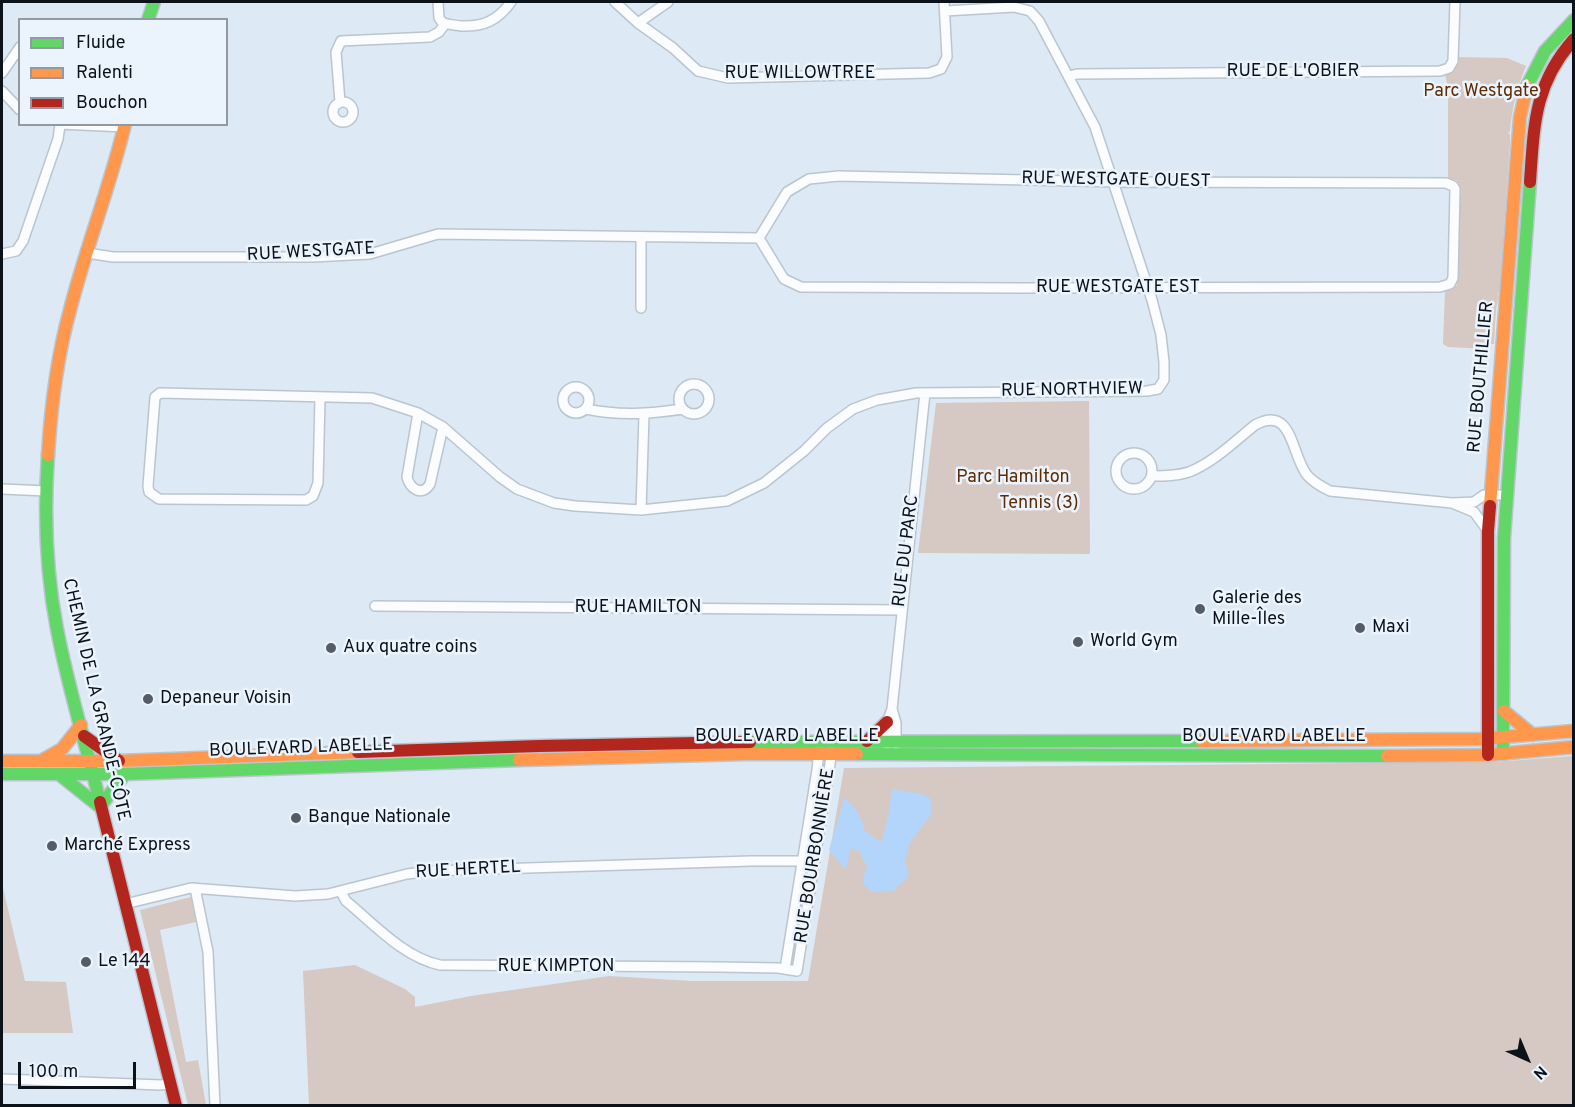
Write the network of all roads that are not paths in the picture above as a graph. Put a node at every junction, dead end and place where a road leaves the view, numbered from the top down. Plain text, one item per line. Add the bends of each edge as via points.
1 (154, 2) edge
2 (438, 2) edge
3 (511, 2) edge
4 (615, 2) edge
5 (668, 2) edge
6 (1037, 2) edge
7 (1455, 2) edge
8 (944, 6) edge
9 (1032, 12) junction
10 (149, 18) edge
11 (1574, 20) edge
12 (638, 23) junction
13 (445, 24) junction
14 (1574, 39) edge
15 (18, 50) edge
16 (2, 73) edge
17 (1069, 76) junction
18 (2, 91) edge
19 (340, 102) dead end
20 (18, 108) edge
21 (60, 126) edge
22 (125, 126) edge
23 (1112, 181) junction
24 (1455, 234) joint
25 (641, 237) junction
26 (759, 238) junction
27 (87, 253) junction
28 (2, 254) edge
29 (1147, 287) junction
30 (641, 308) dead end
31 (925, 393) junction
32 (320, 396) junction
33 (586, 408) dead end
34 (683, 409) dead end
35 (418, 413) junction
36 (644, 415) junction
37 (443, 427) junction
38 (1152, 476) junction
39 (2, 489) edge
40 (46, 491) junction
41 (1491, 494) junction
42 (1507, 495) junction
43 (1476, 501) junction
44 (1452, 503) junction
45 (641, 510) junction
46 (1474, 512) junction
47 (1485, 526) junction
48 (375, 606) dead end
49 (901, 610) junction
50 (892, 709) junction
51 (1504, 711) junction
52 (887, 722) junction
53 (83, 730) junction
54 (1574, 731) edge
55 (1533, 735) junction
56 (1503, 737) junction
57 (1488, 738) junction
58 (867, 741) junction
59 (891, 741) junction
60 (1574, 747) edge
61 (819, 748) junction
62 (832, 748) junction
63 (891, 754) junction
64 (1503, 754) junction
65 (1488, 755) junction
66 (120, 760) junction
67 (2, 761) edge
68 (90, 761) junction
69 (39, 762) junction
70 (2, 774) edge
71 (125, 774) junction
72 (60, 775) junction
73 (93, 775) junction
74 (100, 807) junction
75 (803, 860) junction
76 (815, 861) junction
77 (195, 888) junction
78 (341, 892) junction
79 (125, 904) junction
80 (785, 969) junction
81 (797, 971) joint
82 (2, 1079) edge
83 (171, 1084) junction
84 (176, 1106) edge
85 (215, 1106) edge

1 - 10 main road
2 - 13 street
3 - 13 street via 488,23
4 - 12 street, RUE WILLOWTREE
5 - 12 street
6 - 9 street
7 - 17 street, RUE DE L'OBIER via 1453,61 1449,68 1440,71
8 - 9 street via 1009,7
8 - 12 street, RUE WILLOWTREE via 947,57 942,69 929,73 728,78 698,71
9 - 17 street, RUE NORTHVIEW
11 - 41 main road, RUE BOUTHILLIER via 1539,60 1521,113
13 - 19 street via 430,37 341,41 336,52
14 - 42 main road, RUE BOUTHILLIER via 1546,78 1535,116
15 - 16 street
17 - 23 street, RUE NORTHVIEW via 1095,127
18 - 20 street
21 - 28 street via 23,241 16,251
22 - 27 main road, CHEMIN DE LA GRANDE-CÔTE
23 - 24 street, RUE WESTGATE OUEST via 1446,183 1455,189
23 - 26 street, RUE WESTGATE OUEST via 839,176 809,179 787,192
23 - 29 street, RUE NORTHVIEW
24 - 29 street, RUE WESTGATE EST via 1454,278 1443,287
25 - 26 street, RUE WESTGATE
25 - 27 street, RUE WESTGATE via 438,234 370,254 313,257 121,257
25 - 30 street
26 - 29 street, RUE WESTGATE EST via 784,279 801,287
27 - 40 main road, CHEMIN DE LA GRANDE-CÔTE via 68,313 57,370
29 - 31 street, RUE NORTHVIEW via 1161,335 1164,380 1158,389
31 - 45 street via 887,398 853,409 764,483 727,501
31 - 49 street, RUE DU PARC
32 - 32 street via 160,393 155,397 149,492 159,499 306,500 313,496 318,483
32 - 35 street via 372,398
33 - 36 street
34 - 36 street
35 - 37 street
35 - 37 street via 407,477 414,490 427,489 430,484
36 - 45 street
37 - 45 street via 517,489 554,503
38 - 38 street via 1150,461 1135,452 1120,459 1116,468 1118,480 1128,489 1144,486
38 - 44 street via 1188,472 1255,425 1273,420 1288,431 1307,475 1330,491
39 - 40 street
40 - 53 main road, CHEMIN DE LA GRANDE-CÔTE via 51,602
41 - 42 street
41 - 43 street via 1481,495
41 - 47 main road, RUE BOUTHILLIER
42 - 51 main road, RUE BOUTHILLIER via 1503,558
43 - 44 street
43 - 46 street
44 - 46 street
46 - 47 street
47 - 57 main road, RUE BOUTHILLIER
48 - 49 street, RUE HAMILTON
49 - 50 street, RUE DU PARC
50 - 52 street, RUE DU PARC
50 - 59 street, RUE DU PARC via 896,723
51 - 55 main road
51 - 56 main road, RUE BOUTHILLIER
52 - 58 main road
52 - 59 street, RUE DU PARC
53 - 66 main road
53 - 68 main road, CHEMIN DE LA GRANDE-CÔTE
53 - 69 main road
54 - 55 main road, BOULEVARD LABELLE
55 - 56 main road, BOULEVARD LABELLE
56 - 57 main road, BOULEVARD LABELLE
56 - 64 main road, RUE BOUTHILLIER
57 - 59 main road, BOULEVARD LABELLE
57 - 65 main road, RUE BOUTHILLIER
58 - 59 main road, BOULEVARD LABELLE
58 - 62 main road, BOULEVARD LABELLE
59 - 63 street, RUE DU PARC
60 - 64 main road, BOULEVARD LABELLE
61 - 62 main road, BOULEVARD LABELLE
61 - 66 main road, BOULEVARD LABELLE via 539,746
61 - 71 main road, BOULEVARD LABELLE
61 - 75 street, RUE BOURBONNIÈRE
62 - 63 main road, BOULEVARD LABELLE
62 - 76 street, RUE BOURBONNIÈRE
63 - 65 main road, BOULEVARD LABELLE
64 - 65 main road, BOULEVARD LABELLE
66 - 68 main road, BOULEVARD LABELLE
67 - 69 main road, BOULEVARD LABELLE
68 - 69 main road, BOULEVARD LABELLE
68 - 73 main road, CHEMIN DE LA GRANDE-CÔTE
70 - 72 main road, BOULEVARD LABELLE
71 - 73 main road, BOULEVARD LABELLE
71 - 74 main road
72 - 73 main road, BOULEVARD LABELLE
72 - 74 main road
73 - 74 main road, CHEMIN DE LA GRANDE-CÔTE
74 - 79 main road, CHEMIN DE LA GRANDE-CÔTE
75 - 76 street, RUE HERTEL
75 - 78 street, RUE HERTEL via 432,871
75 - 80 street, RUE BOURBONNIÈRE
76 - 81 street, RUE BOURBONNIÈRE
77 - 78 street, RUE HERTEL via 295,896
77 - 79 street, RUE HERTEL
77 - 85 street via 208,962
78 - 80 street, RUE KIMPTON via 346,901 404,948 440,965
79 - 83 main road, CHEMIN DE LA GRANDE-CÔTE
80 - 81 street, RUE KIMPTON
82 - 83 street
83 - 84 main road, CHEMIN DE LA GRANDE-CÔTE

